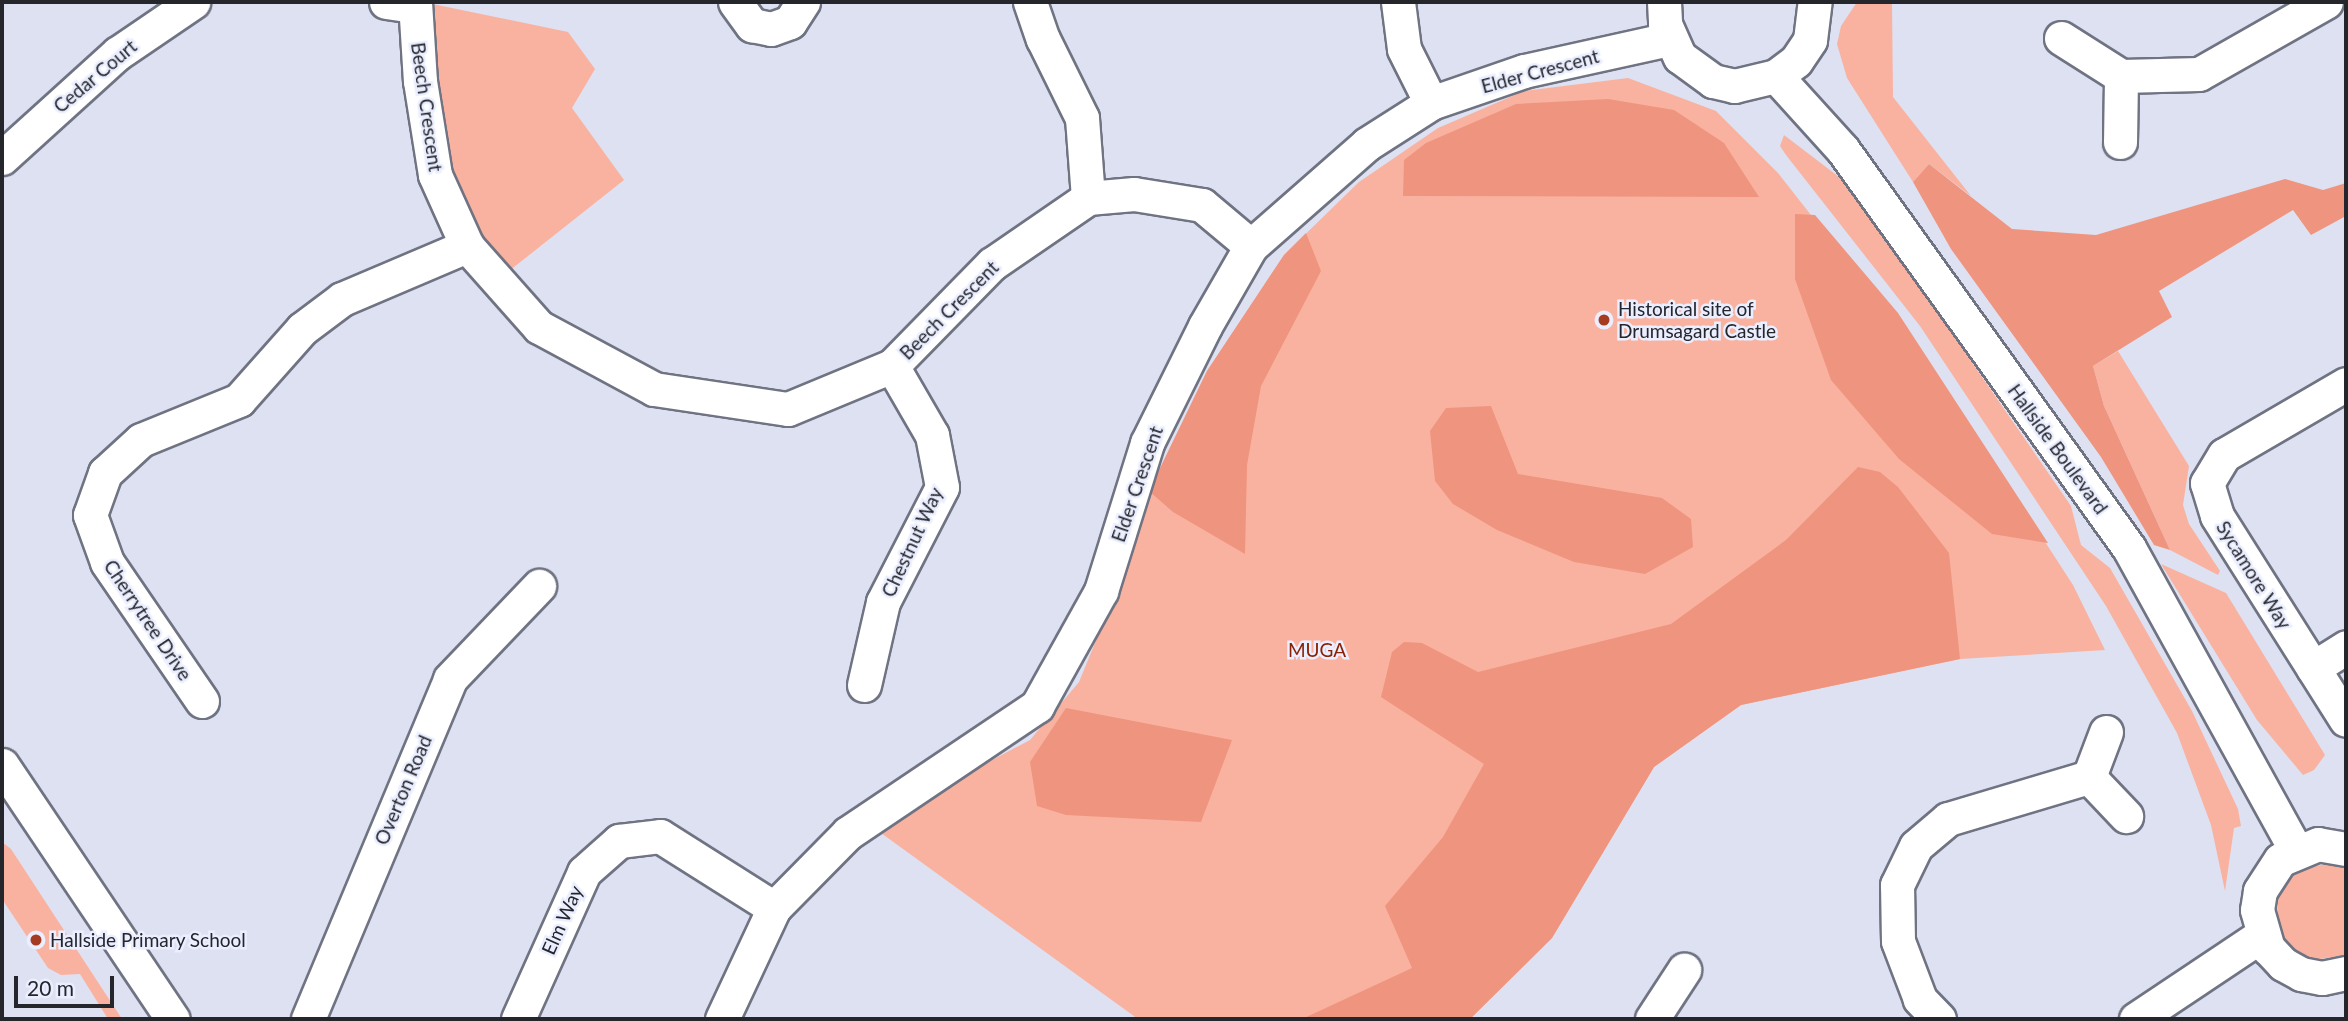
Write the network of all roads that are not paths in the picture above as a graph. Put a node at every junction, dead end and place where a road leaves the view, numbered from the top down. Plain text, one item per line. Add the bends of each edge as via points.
1 (193, 2) edge
2 (735, 2) edge
3 (803, 2) edge
4 (1030, 2) edge
5 (1398, 2) edge
6 (1664, 2) edge
7 (1815, 2) edge
8 (2326, 2) edge
9 (405, 3) edge
10 (2062, 38) dead end
11 (1669, 39) junction
12 (1776, 76) junction
13 (2122, 76) junction
14 (1431, 103) junction
15 (2120, 142) dead end
16 (2, 158) edge
17 (1088, 198) junction
18 (467, 246) junction
19 (1251, 246) junction
20 (892, 366) junction
21 (2346, 384) edge
22 (539, 586) dead end
23 (2346, 647) edge
24 (2313, 668) junction
25 (864, 685) dead end
26 (202, 701) dead end
27 (2346, 720) edge
28 (2106, 732) dead end
29 (2, 765) edge
30 (2089, 776) junction
31 (2126, 816) dead end
32 (2346, 849) edge
33 (2296, 850) junction
34 (774, 908) junction
35 (2262, 935) junction
36 (1684, 970) dead end
37 (2346, 974) edge
38 (173, 1019) edge
39 (308, 1019) edge
40 (518, 1019) edge
41 (722, 1019) edge
42 (1652, 1019) edge
43 (1939, 1019) edge
44 (2136, 1019) edge

1 - 16 street, Cedar Court via 118,53
2 - 3 street via 752,24 771,29 790,22
4 - 17 street via 1042,39 1083,118
5 - 14 street via 1404,49
6 - 11 street
7 - 12 street via 1810,40 1796,61
8 - 13 street via 2199,74
9 - 18 street, Beech Crescent via 435,175
10 - 13 street
11 - 12 street via 1695,71 1713,81 1734,86
11 - 14 street, Elder Crescent via 1524,71
12 - 33 street, Hallside Boulevard via 1843,150 2129,548
13 - 15 street
14 - 19 street, Elder Crescent via 1367,144
17 - 19 street, Beech Crescent via 1134,194 1202,205
17 - 20 street, Beech Crescent via 992,264
18 - 20 street, Beech Crescent via 538,327 654,389 788,409
18 - 26 street, Cherrytree Drive via 342,299 302,329 239,400 141,440 105,473 90,515 107,562
19 - 34 street, Elder Crescent via 1147,443 1101,591 1037,706 848,832
20 - 25 street, Chestnut Way via 932,435 942,487 883,602
21 - 24 street, Sycamore Way via 2224,456 2207,483 2217,516
22 - 39 street, Overton Road via 450,679
23 - 24 street
24 - 27 street, Sycamore Way
28 - 30 street
29 - 38 street
30 - 31 street
30 - 43 street via 1948,819 1916,846 1897,885 1898,941 1920,999
32 - 33 street via 2318,844
33 - 35 street via 2280,860 2260,891 2257,910
34 - 40 street, Elm Way via 660,836 619,841 584,872
34 - 41 street, Elder Crescent
35 - 37 street via 2283,964 2301,974 2322,978
35 - 44 street
36 - 42 street

